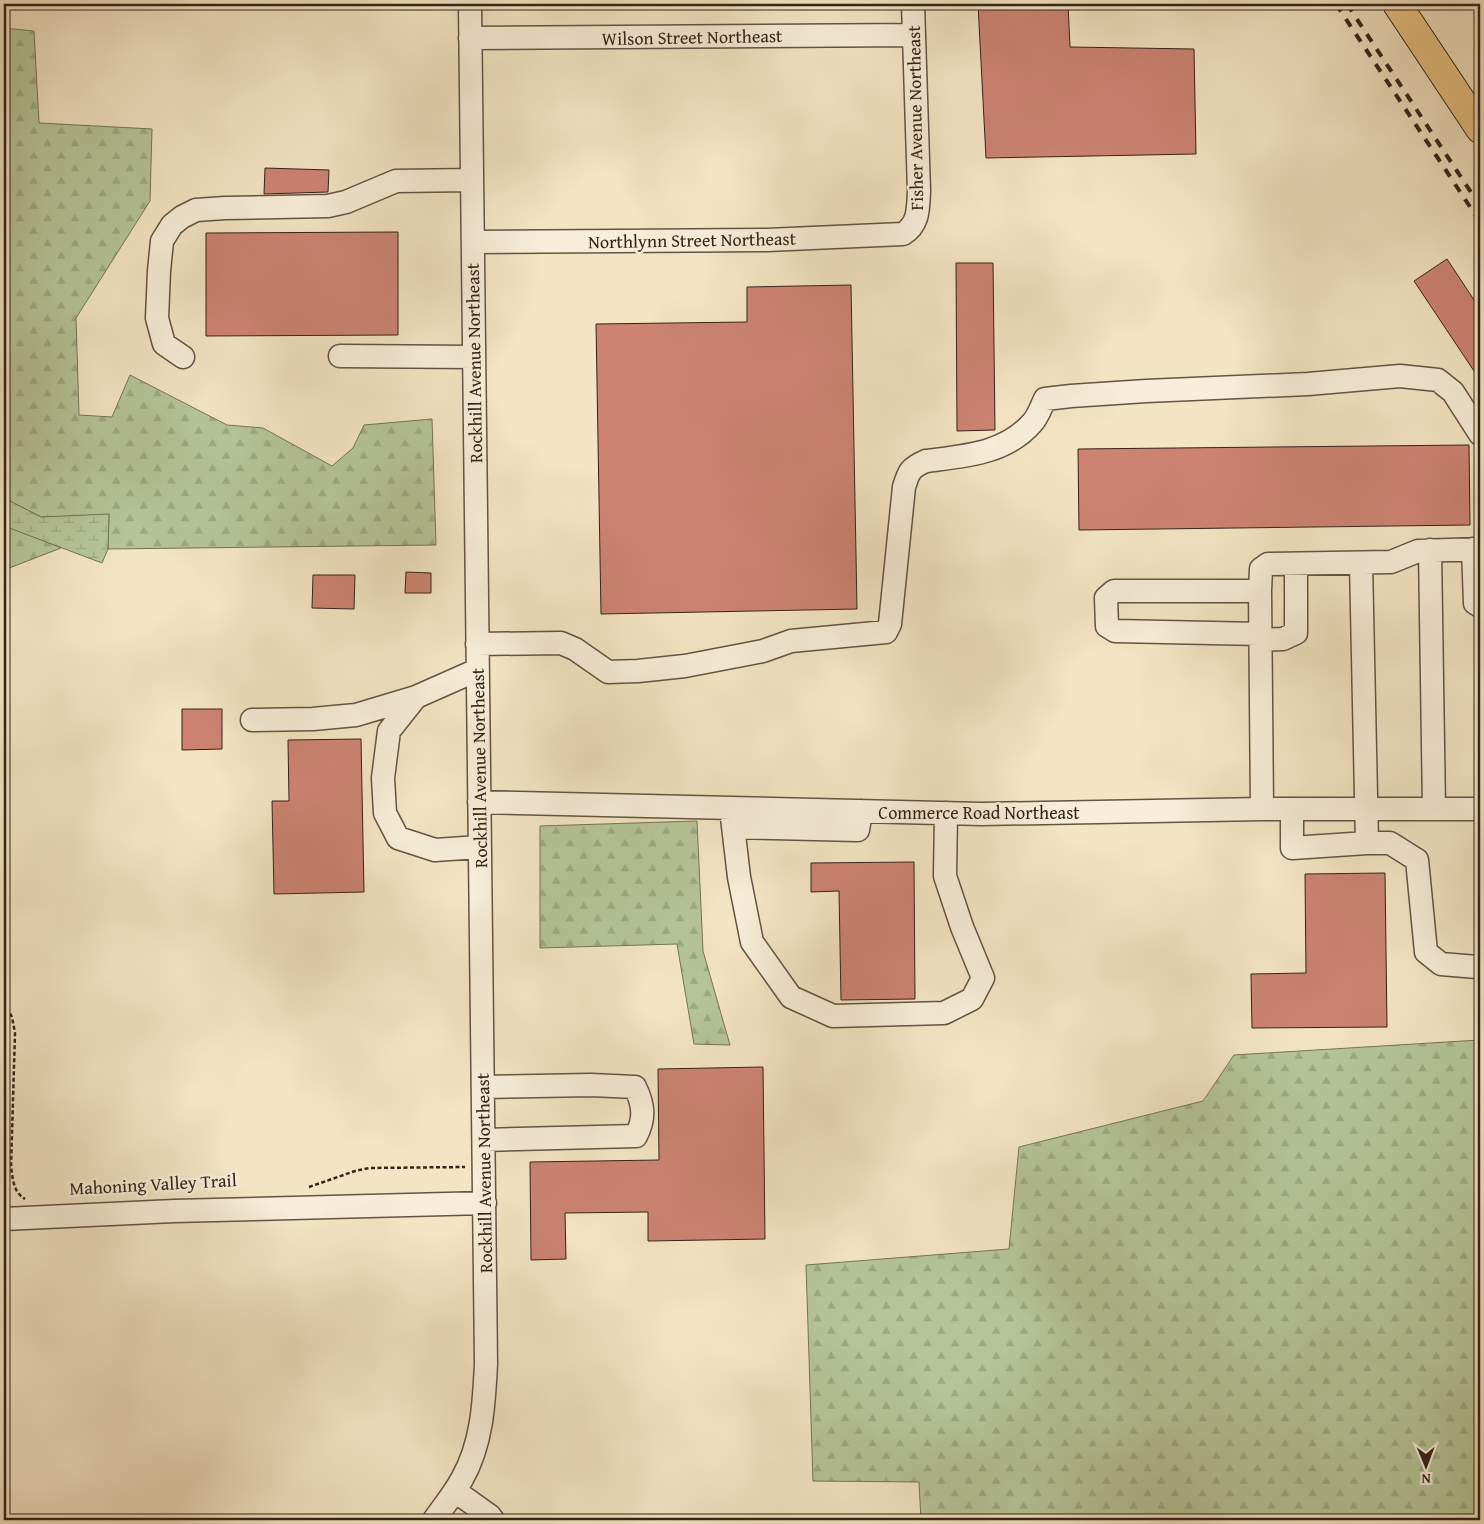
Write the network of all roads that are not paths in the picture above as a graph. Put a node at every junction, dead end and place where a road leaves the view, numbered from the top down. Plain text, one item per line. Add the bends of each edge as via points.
1 (470, 4) edge
2 (913, 4) edge
3 (1397, 4) edge
4 (914, 35) junction
5 (470, 38) junction
6 (1480, 129) edge
7 (472, 180) junction
8 (910, 230) joint
9 (473, 242) junction
10 (340, 356) dead end
11 (183, 357) dead end
12 (474, 357) junction
13 (1480, 434) edge
14 (1477, 549) edge
15 (1430, 550) junction
16 (1361, 563) junction
17 (1296, 564) junction
18 (1260, 591) junction
19 (1480, 606) edge
20 (1260, 637) junction
21 (477, 644) junction
22 (477, 670) junction
23 (416, 697) junction
24 (252, 720) dead end
25 (479, 802) junction
26 (1262, 809) junction
27 (1292, 809) junction
28 (1366, 809) junction
29 (1480, 809) edge
30 (1434, 810) junction
31 (946, 813) junction
32 (732, 818) junction
33 (1367, 843) junction
34 (479, 846) junction
35 (1480, 965) edge
36 (483, 1087) junction
37 (484, 1140) junction
38 (485, 1203) junction
39 (4, 1219) edge
40 (455, 1491) junction
41 (434, 1520) edge
42 (493, 1520) edge

1 - 5 street, Rockhill Avenue Northeast
2 - 4 street, Fisher Avenue Northeast
3 - 6 main road
4 - 5 street, Wilson Street Northeast
4 - 8 street, Fisher Avenue Northeast via 919,191 915,224
5 - 7 street, Rockhill Avenue Northeast
7 - 9 street, Rockhill Avenue Northeast
7 - 11 street via 396,181 328,206 196,210 182,217 172,225 162,241 157,318 164,344
8 - 9 street, Northlynn Street Northeast via 895,235 767,240
9 - 12 street, Rockhill Avenue Northeast
10 - 12 street
12 - 21 street, Rockhill Avenue Northeast
13 - 21 street via 1453,392 1438,380 1400,376 1046,399 1034,422 1016,439 991,450 926,461 909,470 904,487 890,624 886,632 791,641 762,651 685,666 608,672 561,643
14 - 15 street
14 - 19 street via 1475,603
15 - 16 street via 1418,551 1391,562
15 - 30 street
16 - 17 street
16 - 28 street
17 - 18 street via 1268,564 1261,568
17 - 20 street via 1296,633 1283,640
18 - 20 street
18 - 20 street via 1114,591 1106,598 1107,626 1115,631
20 - 26 street
21 - 22 street, Rockhill Avenue Northeast
22 - 23 street
22 - 25 street, Rockhill Avenue Northeast
23 - 24 street via 356,715
23 - 34 street via 389,730 383,778 385,813 398,838 435,850
25 - 32 street, Commerce Road Northeast
25 - 34 street, Rockhill Avenue Northeast
26 - 27 street, Commerce Road Northeast
26 - 31 street, Commerce Road Northeast
27 - 28 street, Commerce Road Northeast
27 - 33 street via 1292,848
28 - 30 street, Commerce Road Northeast
28 - 33 street
29 - 30 street, Commerce Road Northeast
31 - 32 street, Commerce Road Northeast via 861,811
31 - 32 street via 945,876 983,978 972,999 944,1013 833,1016 791,997 752,942
33 - 35 street via 1390,843 1417,860 1426,952 1441,964
34 - 36 street, Rockhill Avenue Northeast
36 - 37 street, Rockhill Avenue Northeast
36 - 37 street via 635,1087 642,1100 642,1124 636,1136
37 - 38 street, Rockhill Avenue Northeast
38 - 39 street
38 - 40 street, Rockhill Avenue Northeast via 485,1398 474,1454
40 - 41 street, Rockhill Avenue Northeast
40 - 42 street

